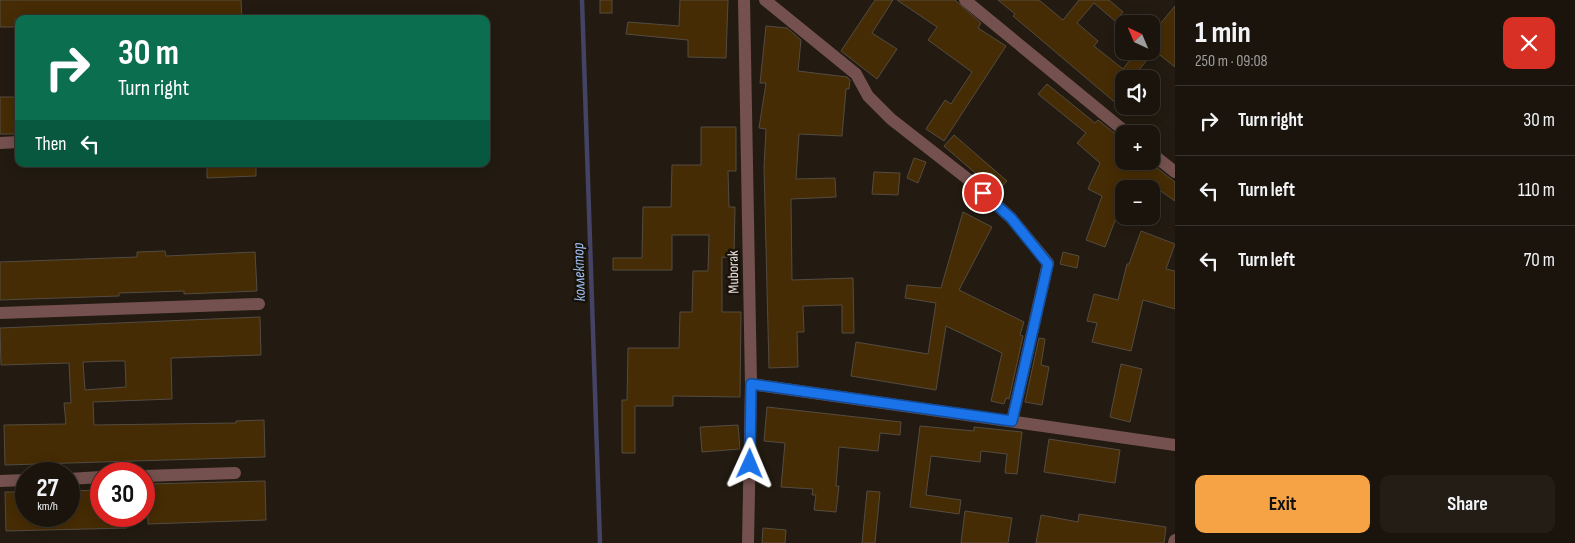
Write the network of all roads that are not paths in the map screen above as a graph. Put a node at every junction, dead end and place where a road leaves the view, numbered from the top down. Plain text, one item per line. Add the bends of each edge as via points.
1 (744, 0) edge
2 (765, 0) edge
3 (965, 0) edge
4 (1117, 125) edge
5 (15, 142) edge
6 (0, 143) edge
7 (1160, 160) edge
8 (1175, 172) edge
9 (259, 304) dead end
10 (0, 313) edge
11 (751, 384) junction
12 (1012, 421) junction
13 (1175, 444) edge
14 (236, 473) dead end
15 (155, 476) edge
16 (15, 480) edge
17 (0, 481) edge
18 (748, 543) edge

1 - 11 street, Muborak
2 - 12 street via 856,74 868,96 891,119 970,180 1011,218 1048,264
3 - 4 street
5 - 6 street
7 - 8 street
9 - 10 street
11 - 12 street
11 - 18 street, Muborak
12 - 13 street
14 - 15 street
16 - 17 street

